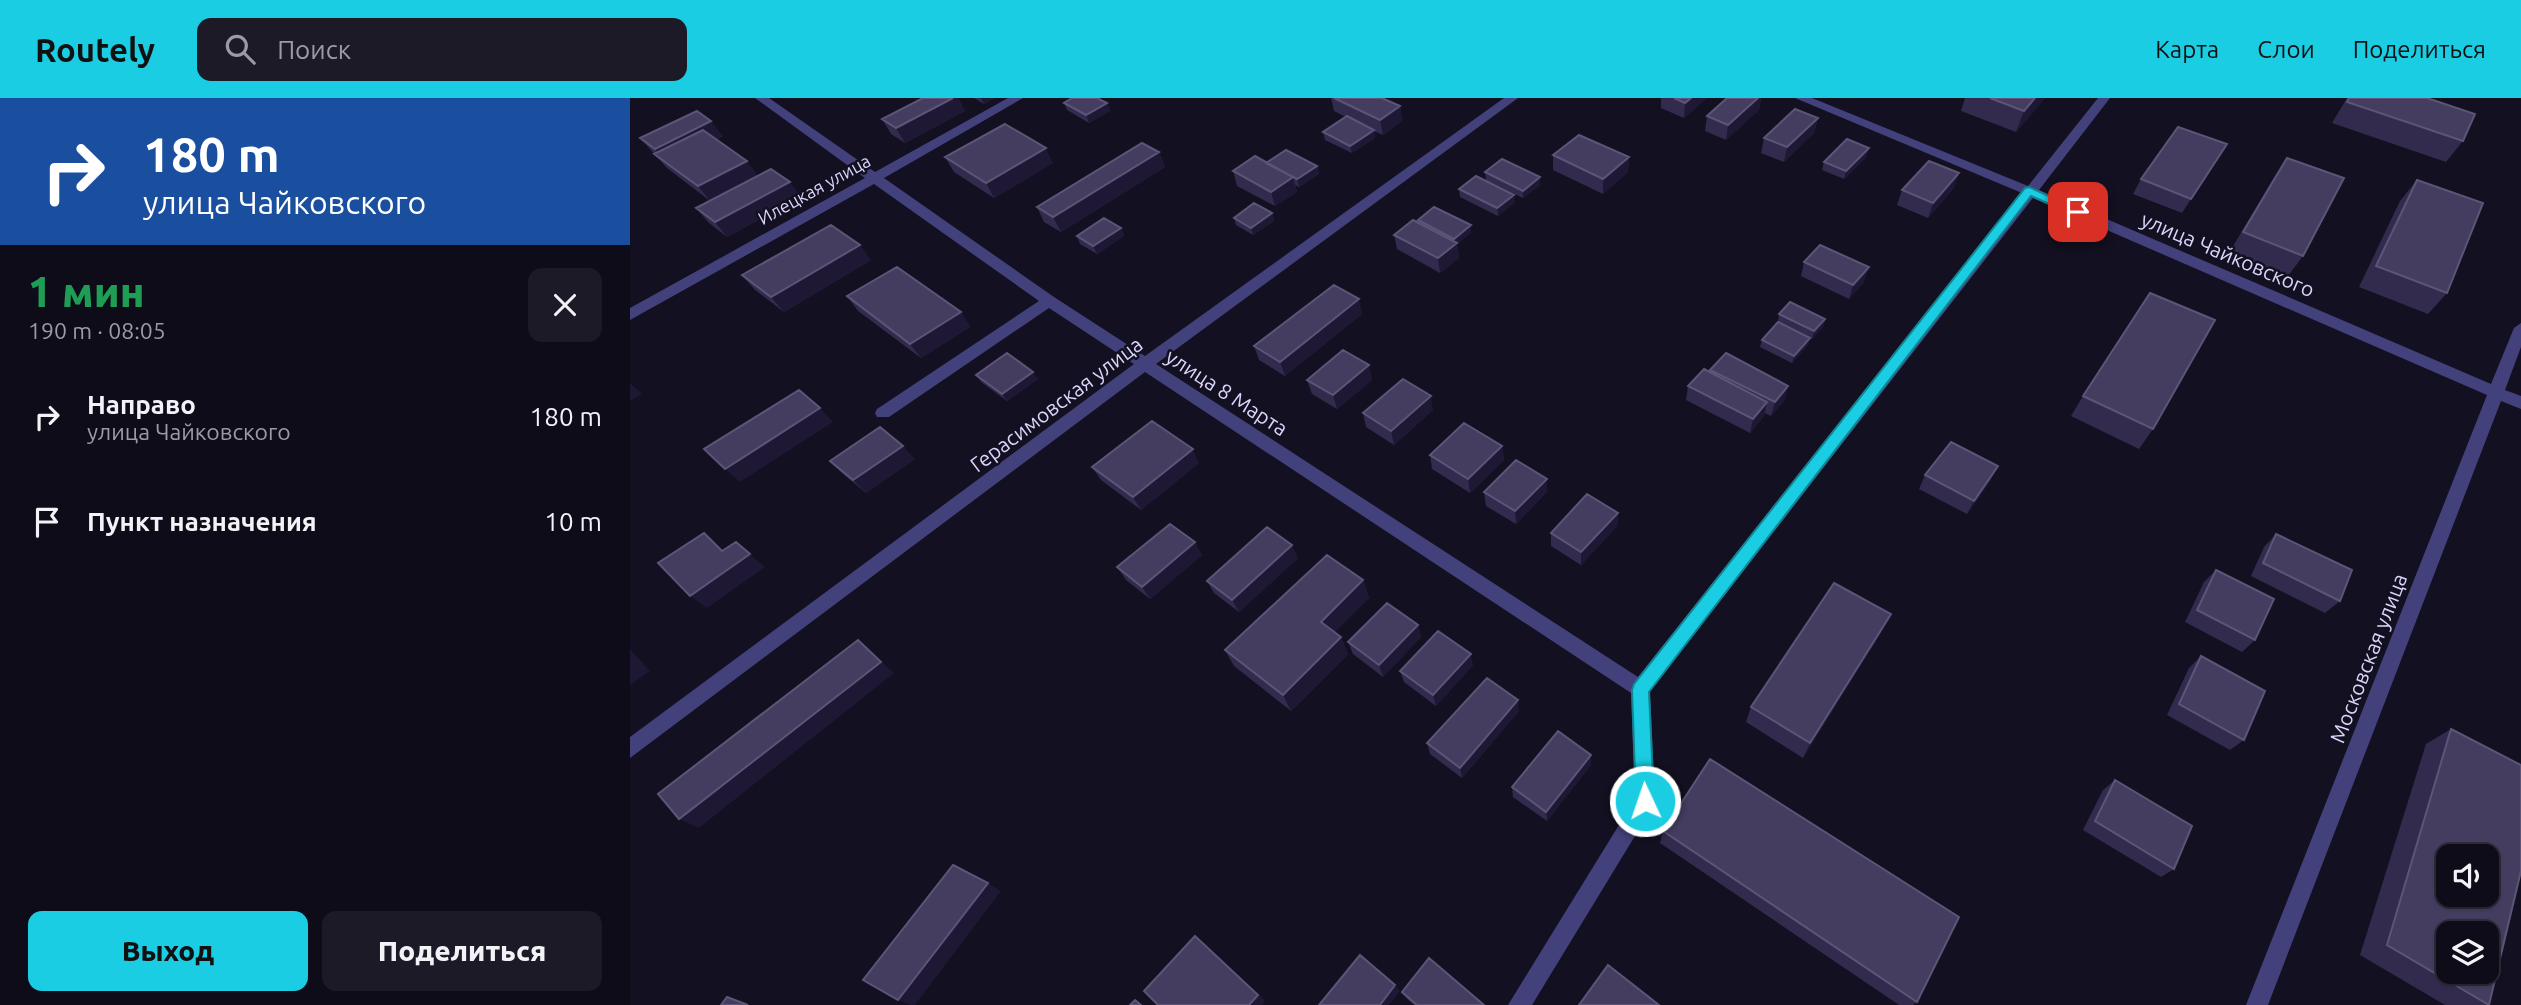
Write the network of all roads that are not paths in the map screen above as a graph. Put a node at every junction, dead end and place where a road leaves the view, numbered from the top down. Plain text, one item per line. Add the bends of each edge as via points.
1 (761, 98) edge
2 (1017, 98) edge
3 (1511, 98) edge
4 (1801, 98) edge
5 (2104, 98) edge
6 (876, 177) junction
7 (2029, 191) junction
8 (1049, 301) junction
9 (630, 315) edge
10 (2521, 328) edge
11 (1145, 364) junction
12 (2497, 393) junction
13 (2521, 403) edge
14 (883, 413) dead end
15 (1640, 690) junction
16 (630, 749) edge
17 (1519, 1005) edge
18 (2257, 1005) edge

1 - 6 street, улица 8 Марта
2 - 6 street, Илецкая улица
3 - 11 street, Герасимовская улица
4 - 7 street, улица Чайковского
5 - 7 street
6 - 8 street, улица 8 Марта
6 - 9 street, Илецкая улица
7 - 12 street, улица Чайковского
7 - 15 street
8 - 11 street, улица 8 Марта
8 - 14 street
10 - 12 street, Московская улица
11 - 15 street, улица 8 Марта
11 - 16 street, Герасимовская улица
12 - 13 street, улица Чайковского
12 - 18 street, Московская улица
15 - 17 street via 1645,801

